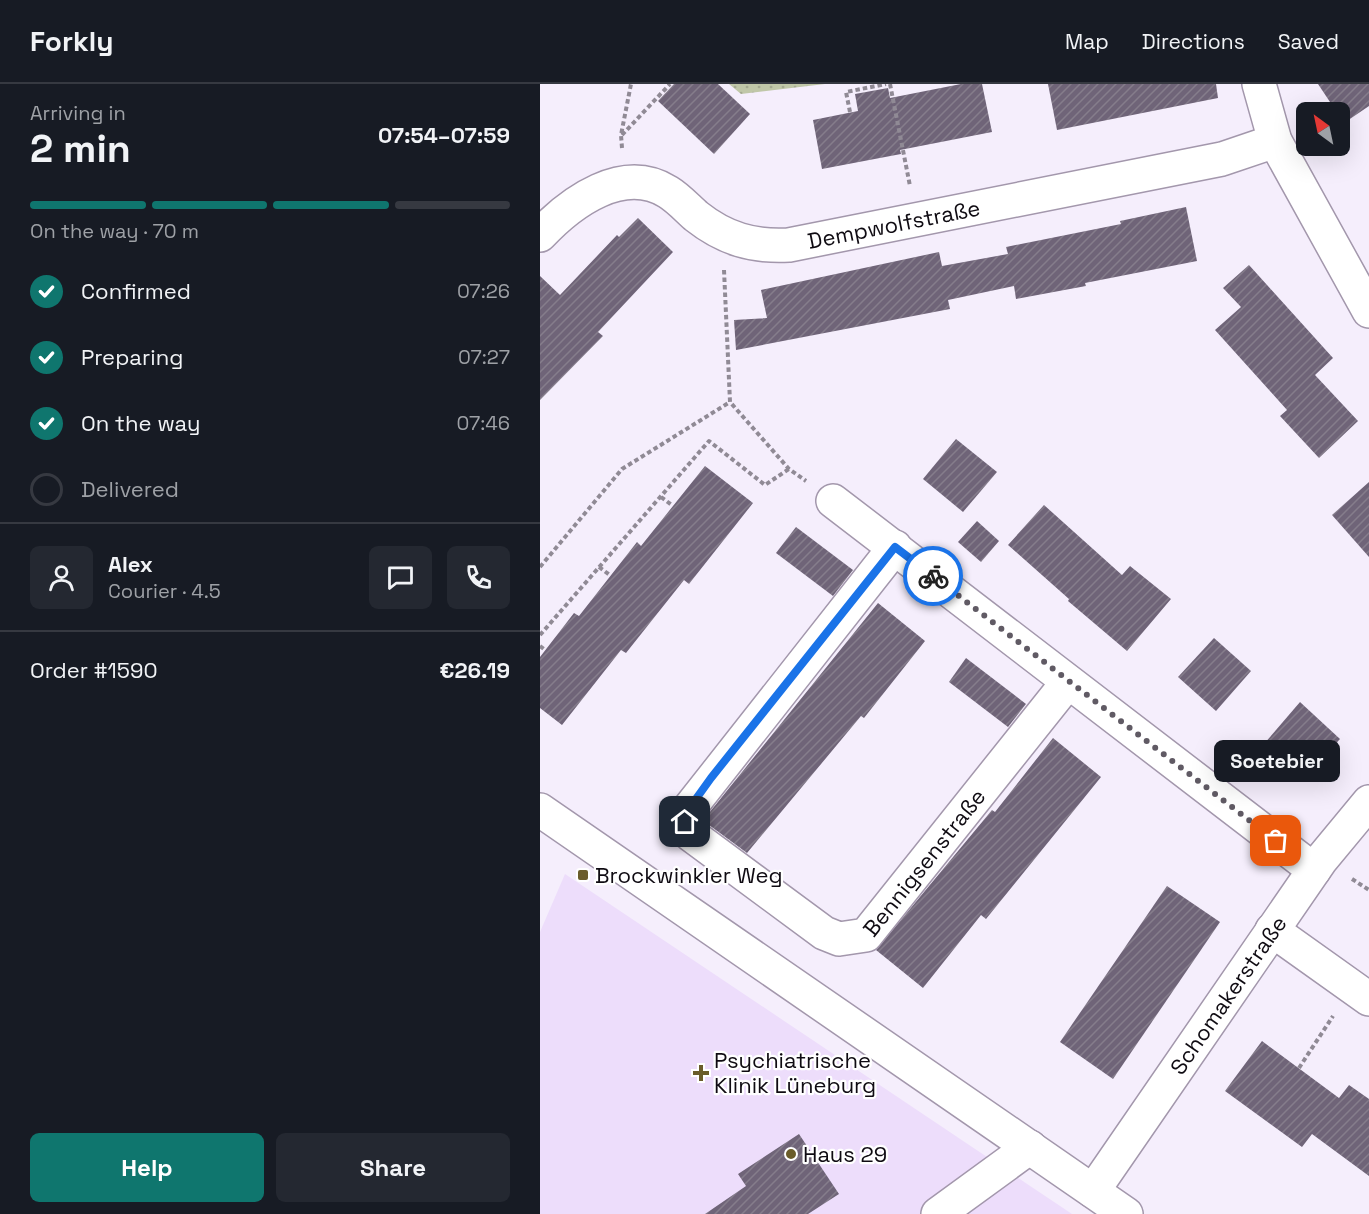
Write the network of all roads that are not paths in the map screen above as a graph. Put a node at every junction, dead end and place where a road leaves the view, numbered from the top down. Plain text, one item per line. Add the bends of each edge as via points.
1 (1259, 84) edge
2 (1275, 141) junction
3 (540, 235) edge
4 (1369, 311) edge
5 (833, 501) road end
6 (895, 547) junction
7 (1068, 682) junction
8 (1369, 802) edge
9 (540, 810) edge
10 (1314, 870) junction
11 (1272, 930) junction
12 (1361, 993) edge
13 (1030, 1147) junction
14 (1093, 1191) junction
15 (938, 1214) edge
16 (1126, 1214) edge

1 - 2 street
2 - 3 street, Dempwolfstraße via 1222,159 772,246 745,244 697,217 669,192 647,182 624,181 571,207
2 - 4 street
5 - 6 street
6 - 7 street
6 - 7 street, Bennigsenstraße via 688,810 685,822 690,834 824,933 838,939 866,934
7 - 10 street
8 - 10 street, Schomakerstraße
9 - 13 street
10 - 11 street, Schomakerstraße
11 - 12 street
11 - 14 street, Schomakerstraße
13 - 14 street
13 - 15 street
14 - 16 street

